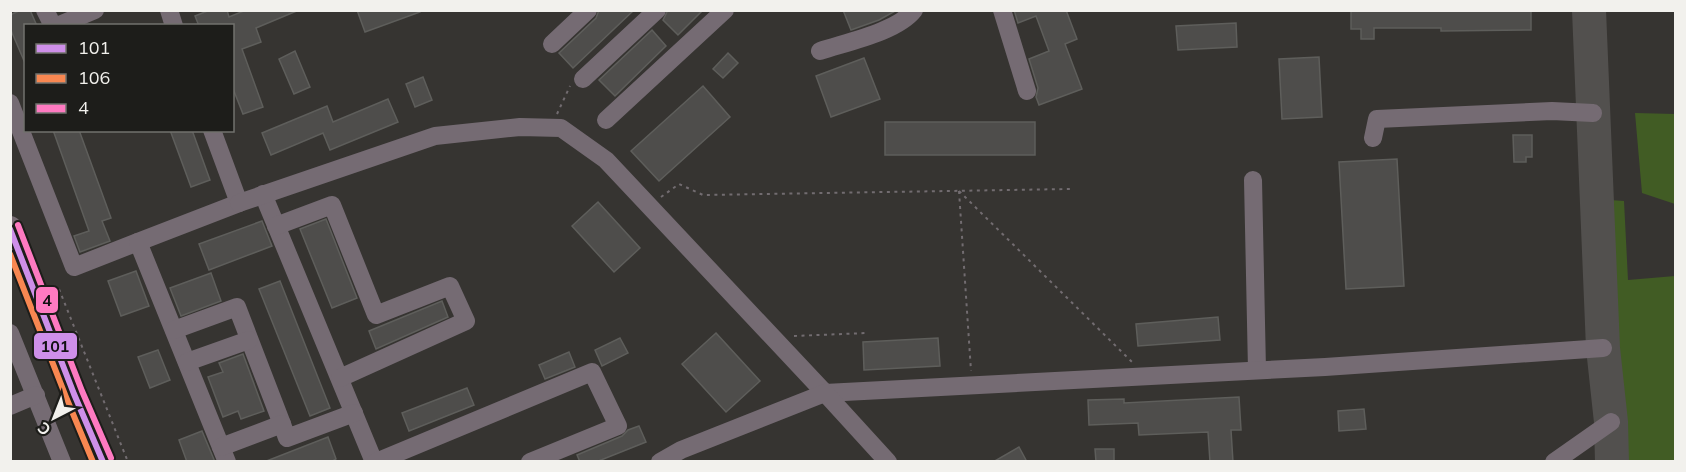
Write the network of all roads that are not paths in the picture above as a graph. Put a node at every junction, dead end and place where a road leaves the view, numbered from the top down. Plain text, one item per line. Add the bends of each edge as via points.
1 (45, 10) edge
2 (95, 10) edge
3 (588, 10) edge
4 (657, 10) edge
5 (725, 10) edge
6 (914, 10) edge
7 (1002, 10) edge
8 (54, 24) edge
9 (60, 24) edge
10 (552, 44) dead end
11 (820, 51) dead end
12 (577, 82) road end
13 (1027, 91) dead end
14 (10, 103) edge
15 (1593, 113) dead end
16 (606, 120) dead end
17 (213, 132) edge
18 (1373, 138) dead end
19 (1253, 180) dead end
20 (263, 194) junction
21 (239, 203) junction
22 (276, 226) junction
23 (10, 228) edge
24 (138, 242) junction
25 (174, 330) junction
26 (10, 333) edge
27 (249, 340) junction
28 (1603, 348) dead end
29 (187, 362) junction
30 (1257, 370) junction
31 (340, 378) junction
32 (825, 393) junction
33 (36, 395) junction
34 (10, 406) edge
35 (354, 413) junction
36 (1611, 422) dead end
37 (282, 424) junction
38 (224, 454) edge
39 (62, 462) edge
40 (103, 462) edge
41 (375, 462) edge
42 (530, 462) edge
43 (660, 462) edge
44 (888, 462) edge
45 (1554, 462) edge

1 - 8 street
2 - 9 street
3 - 10 street
4 - 12 street
5 - 16 street
6 - 11 street via 895,27
7 - 13 street
14 - 24 street via 74,267
15 - 18 street via 1552,111 1377,119
17 - 21 street
19 - 30 street
20 - 21 street
20 - 22 street
20 - 32 street via 435,136 520,127 561,128 606,160
21 - 24 street
22 - 31 street
22 - 31 street via 332,205 376,315 450,286 466,321
23 - 40 main road
24 - 25 street
25 - 27 street via 237,307
25 - 29 street
26 - 33 street
27 - 29 street
27 - 37 street
28 - 30 street
29 - 38 street
30 - 32 street
31 - 35 street
32 - 43 street
32 - 44 street
33 - 34 street
33 - 39 street
35 - 37 street via 287,438
35 - 41 street
36 - 45 street
37 - 38 street
41 - 42 street via 592,372 618,426

